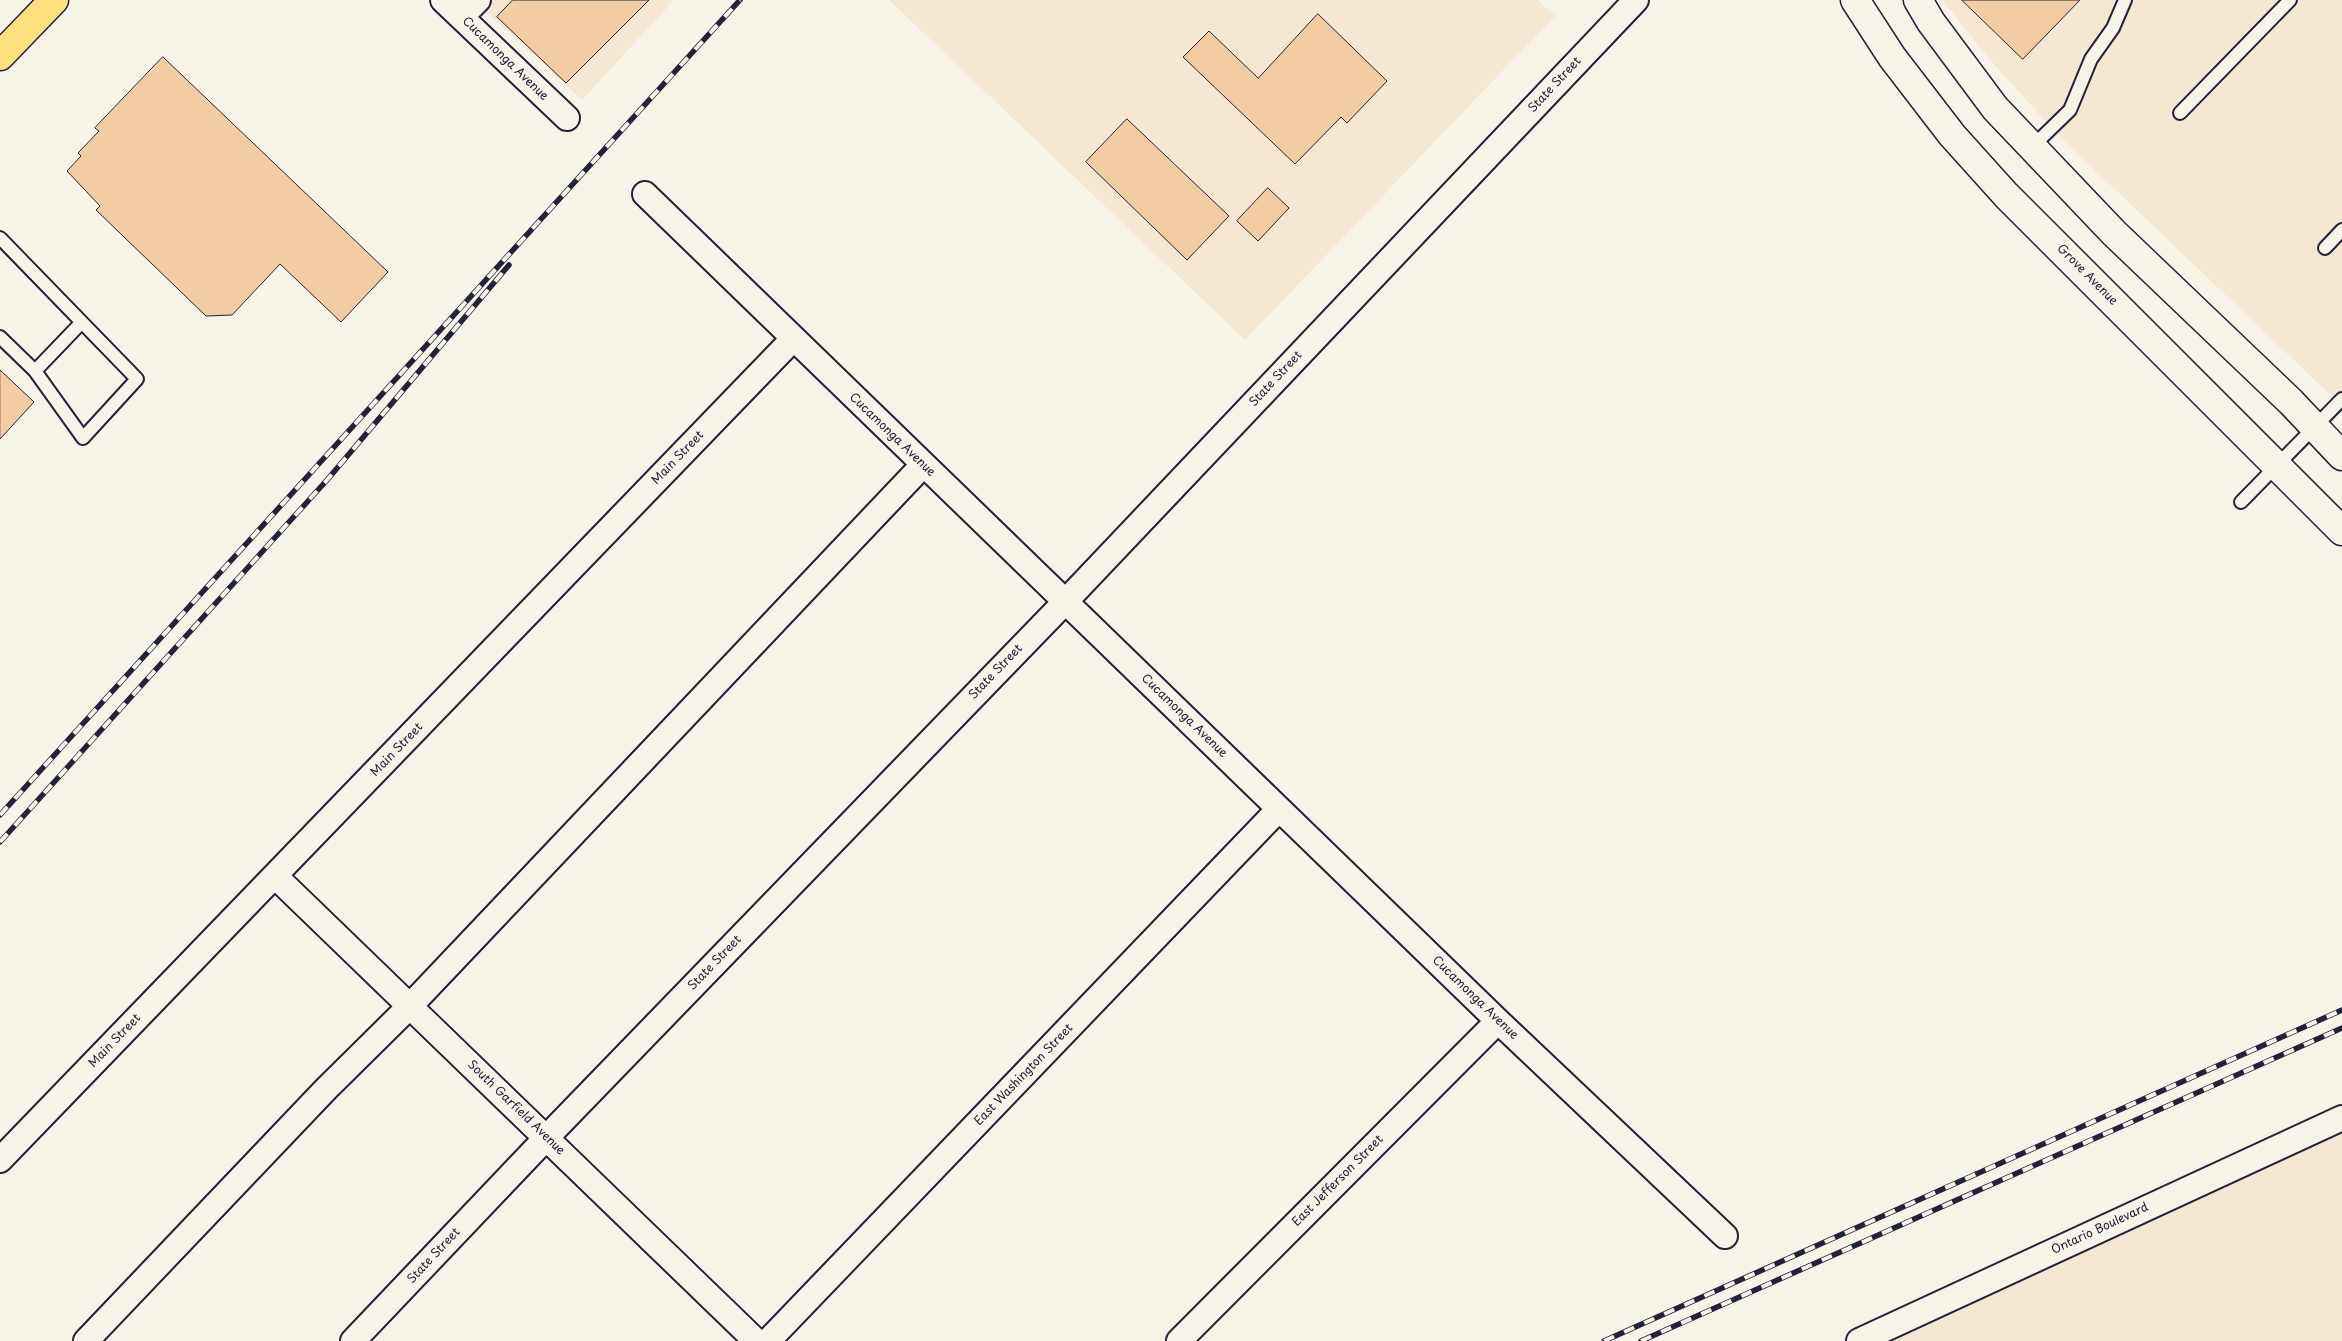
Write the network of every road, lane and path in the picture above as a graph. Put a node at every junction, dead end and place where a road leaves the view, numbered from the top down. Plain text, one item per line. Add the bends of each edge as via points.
1 (54, 0) edge
2 (443, 0) edge
3 (478, 0) edge
4 (1636, 0) edge
5 (1855, 0) edge
6 (1918, 0) edge
7 (2125, 0) edge
8 (2290, 0) edge
9 (461, 17) junction
10 (2, 51) edge
11 (2180, 113) dead end
12 (567, 118) dead end
13 (2032, 147) junction
14 (645, 194) dead end
15 (2342, 230) edge
16 (0, 238) edge
17 (2324, 248) dead end
18 (81, 322) junction
19 (0, 338) edge
20 (793, 339) junction
21 (35, 371) junction
22 (2342, 399) edge
23 (2315, 426) junction
24 (2342, 456) edge
25 (923, 465) junction
26 (2278, 465) junction
27 (2242, 502) dead end
28 (2342, 531) edge
29 (1065, 602) junction
30 (1279, 809) junction
31 (275, 876) junction
32 (410, 1006) junction
33 (1498, 1020) junction
34 (2342, 1118) edge
35 (547, 1137) junction
36 (0, 1160) edge
37 (1725, 1236) dead end
38 (86, 1341) edge
39 (353, 1341) edge
40 (756, 1341) edge
41 (768, 1341) edge
42 (1179, 1341) edge
43 (1859, 1341) edge

1 - 10 main road
2 - 9 street, Cucamonga Avenue
3 - 9 street
4 - 29 street, State Street
5 - 26 main road, Grove Avenue via 1892,57 1952,135 2006,195
6 - 13 main road via 1995,108
7 - 13 lane via 2113,28 2091,59 2070,110
8 - 11 lane
9 - 12 street, Cucamonga Avenue
13 - 23 main road via 2114,233
14 - 20 street, Cucamonga Avenue
15 - 17 lane
16 - 18 lane
18 - 21 lane
18 - 21 lane via 137,378 83,438
19 - 21 lane
20 - 25 street, Cucamonga Avenue
20 - 31 street, Main Street
22 - 23 lane
23 - 24 main road
23 - 26 lane
25 - 29 street, Cucamonga Avenue
25 - 32 street
26 - 27 lane
26 - 28 main road, Grove Avenue
29 - 30 street, Cucamonga Avenue
29 - 35 street, State Street
30 - 33 street, Cucamonga Avenue
30 - 41 street, East Washington Street
31 - 32 street, South Garfield Avenue
31 - 36 street, Main Street
32 - 35 street, South Garfield Avenue
32 - 38 street via 326,1089
33 - 37 street, Cucamonga Avenue
33 - 42 street, East Jefferson Street
34 - 43 street, Ontario Boulevard
35 - 39 street, State Street
35 - 40 street, South Garfield Avenue

